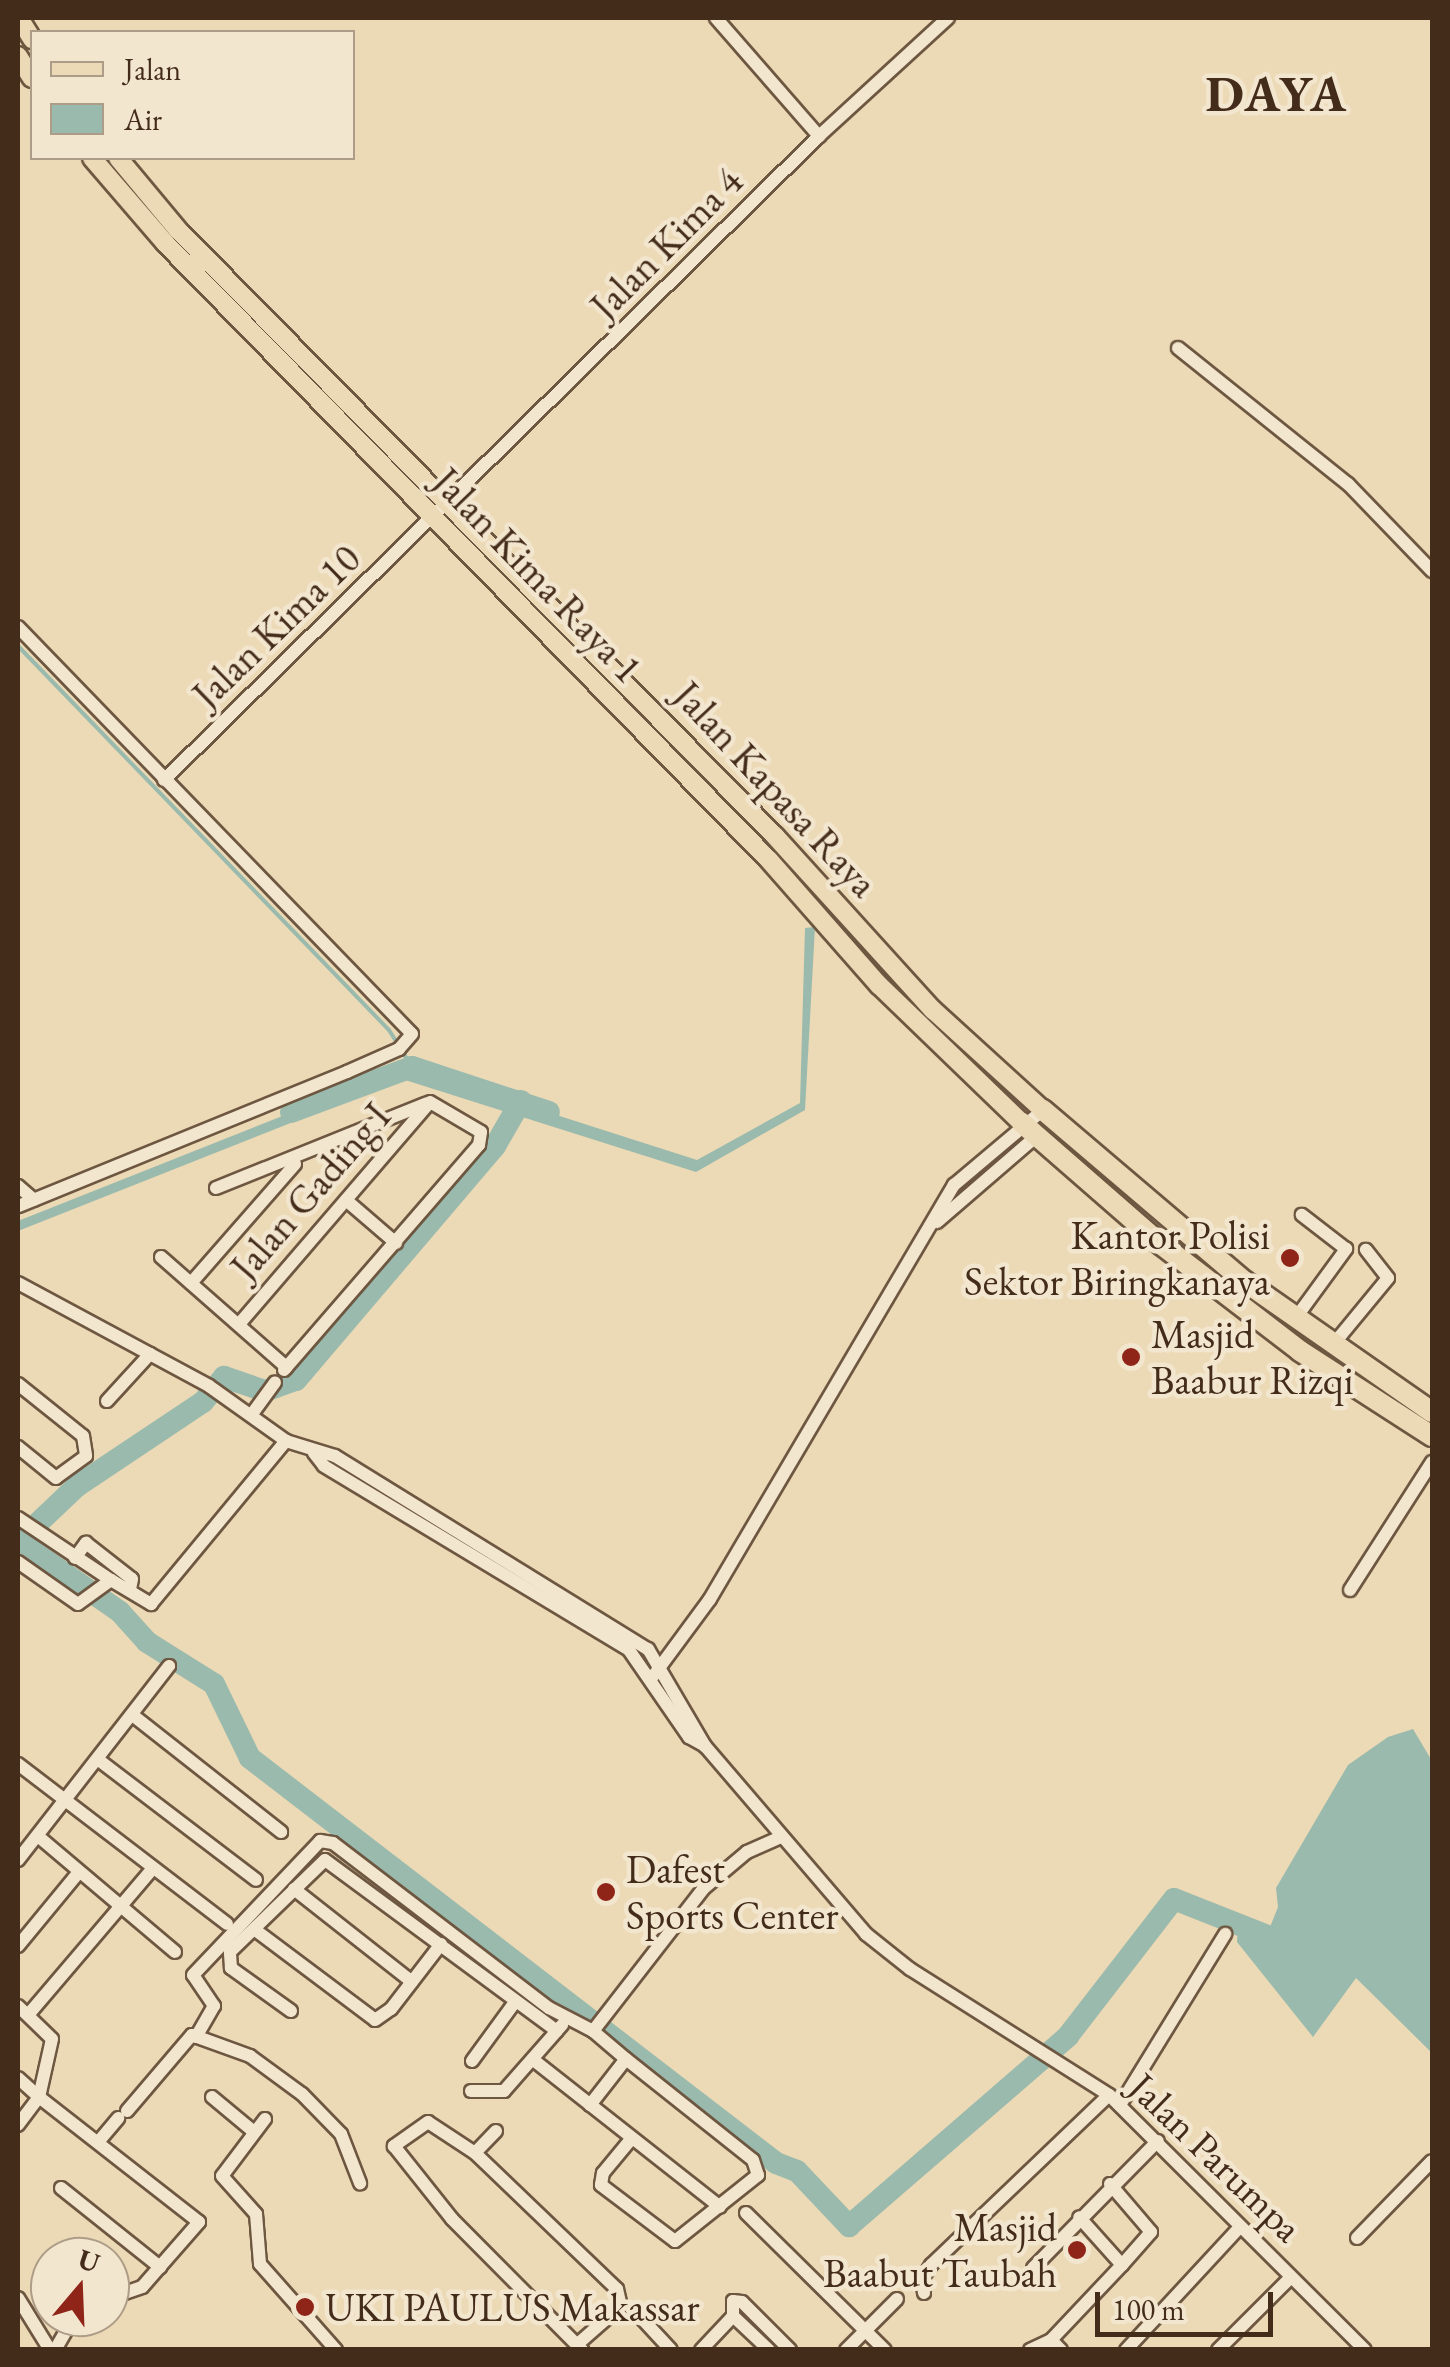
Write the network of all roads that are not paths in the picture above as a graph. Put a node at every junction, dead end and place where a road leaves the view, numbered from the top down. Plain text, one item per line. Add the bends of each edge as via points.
1 (716, 18) edge
2 (948, 18) edge
3 (818, 136) junction
4 (94, 160) edge
5 (120, 160) edge
6 (1178, 348) dead end
7 (450, 505) junction
8 (434, 519) junction
9 (1432, 571) edge
10 (18, 627) edge
11 (164, 780) junction
12 (776, 836) junction
13 (761, 852) junction
14 (430, 1102) junction
15 (1049, 1116) junction
16 (1029, 1130) junction
17 (298, 1160) junction
18 (1087, 1164) junction
19 (18, 1186) edge
20 (216, 1188) dead end
21 (34, 1200) junction
22 (346, 1200) junction
23 (18, 1206) edge
24 (1302, 1215) dead end
25 (935, 1224) junction
26 (396, 1244) junction
27 (1366, 1250) dead end
28 (161, 1258) dead end
29 (191, 1282) junction
30 (18, 1283) edge
31 (1255, 1289) junction
32 (1242, 1306) junction
33 (1294, 1319) junction
34 (240, 1323) junction
35 (1332, 1346) junction
36 (150, 1354) junction
37 (282, 1373) junction
38 (1351, 1373) junction
39 (18, 1384) edge
40 (106, 1400) dead end
41 (1432, 1412) edge
42 (252, 1414) junction
43 (1432, 1436) edge
44 (286, 1440) junction
45 (18, 1447) edge
46 (314, 1452) junction
47 (1432, 1462) edge
48 (20, 1520) edge
49 (75, 1558) junction
50 (18, 1562) edge
51 (108, 1584) junction
52 (130, 1588) junction
53 (1350, 1590) dead end
54 (169, 1666) dead end
55 (662, 1666) junction
56 (651, 1679) junction
57 (134, 1717) junction
58 (705, 1746) junction
59 (100, 1762) junction
60 (18, 1764) edge
61 (67, 1802) junction
62 (281, 1832) dead end
63 (38, 1837) junction
64 (778, 1838) junction
65 (18, 1860) edge
66 (153, 1868) junction
67 (79, 1872) junction
68 (256, 1880) dead end
69 (294, 1890) junction
70 (119, 1908) junction
71 (227, 1924) dead end
72 (254, 1928) junction
73 (1225, 1934) dead end
74 (441, 1944) junction
75 (18, 1946) edge
76 (174, 1952) dead end
77 (412, 1982) junction
78 (516, 2002) junction
79 (23, 2010) edge
80 (291, 2011) dead end
81 (566, 2019) junction
82 (599, 2024) junction
83 (557, 2031) junction
84 (196, 2037) junction
85 (626, 2059) junction
86 (472, 2062) dead end
87 (536, 2062) junction
88 (18, 2078) edge
89 (471, 2091) dead end
90 (39, 2096) junction
91 (212, 2097) dead end
92 (1115, 2100) junction
93 (590, 2105) junction
94 (265, 2120) dead end
95 (18, 2126) edge
96 (496, 2131) dead end
97 (254, 2132) junction
98 (632, 2138) junction
99 (99, 2141) junction
100 (1158, 2141) junction
101 (475, 2153) junction
102 (1432, 2161) edge
103 (360, 2183) dead end
104 (1110, 2184) junction
105 (61, 2188) dead end
106 (720, 2207) junction
107 (746, 2213) dead end
108 (1079, 2217) junction
109 (1240, 2227) junction
110 (1357, 2238) dead end
111 (164, 2262) junction
112 (1122, 2265) junction
113 (1033, 2268) dead end
114 (1291, 2276) junction
115 (130, 2292) edge
116 (924, 2294) dead end
117 (18, 2298) edge
118 (898, 2299) dead end
119 (634, 2310) dead end
120 (733, 2316) junction
121 (866, 2331) junction
122 (1056, 2345) edge
123 (581, 2346) edge
124 (52, 2350) edge
125 (336, 2350) edge
126 (672, 2350) edge
127 (701, 2350) edge
128 (769, 2350) edge
129 (790, 2350) edge
130 (846, 2350) edge
131 (885, 2350) edge
132 (1030, 2350) edge
133 (1126, 2350) edge
134 (1218, 2350) edge
135 (1365, 2350) edge

1 - 3 street
2 - 3 street, Jalan Kima 4
3 - 7 street, Jalan Kima 4
4 - 8 main road, Jalan Kima Raya 1 via 165,243
5 - 7 main road, Jalan Kapasa Raya via 178,230
6 - 9 street via 1348,484
7 - 8 street, Jalan Kima 4
7 - 12 main road, Jalan Kapasa Raya
8 - 11 street, Jalan Kima 10
8 - 13 main road, Jalan Kima Raya 1
10 - 11 street
11 - 21 street via 411,1031 404,1046
12 - 13 main road
12 - 15 main road, Jalan Kapasa Raya via 932,1010
13 - 16 main road, Jalan Kima Raya 1 via 880,985
14 - 17 street
14 - 22 street, Jalan Gading I
14 - 26 street via 473,1125 482,1140
15 - 16 street
15 - 18 highway, Jalan Kapasa Raya
16 - 18 highway, Jalan Kapasa Raya
16 - 25 street
16 - 25 street via 954,1185
17 - 20 street
17 - 29 street
18 - 31 highway, Jalan Kapasa Raya
18 - 32 highway, Jalan Kapasa Raya
19 - 21 street
21 - 23 street
22 - 26 street
22 - 34 street, Jalan Gading I
24 - 33 street via 1346,1249
25 - 55 street via 710,1599
26 - 37 street
27 - 35 street via 1388,1278
28 - 29 street
29 - 34 street
30 - 36 street
31 - 32 highway
31 - 33 highway, Jalan Kapasa Raya
32 - 38 highway, Jalan Kapasa Raya
33 - 35 highway, Jalan Kapasa Raya
34 - 37 street
35 - 38 highway, Jalan Kapasa Raya
36 - 40 street
36 - 42 street
37 - 42 street
38 - 41 highway, Jalan Kapasa Raya
38 - 43 highway, Jalan Kapasa Raya
39 - 45 street via 83,1436 86,1456 56,1478
42 - 44 street
44 - 46 street
44 - 52 street via 151,1604
46 - 55 street via 335,1456 638,1641
46 - 56 street via 324,1466 630,1650
47 - 53 street
48 - 49 street
49 - 51 street
49 - 52 street via 86,1543 132,1578
50 - 51 street via 69,1600 86,1604
51 - 52 street
54 - 57 street
55 - 56 street
55 - 58 street
56 - 58 street via 689,1737
57 - 59 street
57 - 62 street
58 - 64 street, Jalan Parumpa
59 - 61 street
59 - 68 street
60 - 61 street
61 - 63 street
61 - 66 street
63 - 65 street
63 - 67 street
64 - 82 street via 747,1852 704,1889
64 - 92 street, Jalan Parumpa via 888,1954
66 - 70 street
66 - 71 street
67 - 70 street
67 - 75 street
69 - 72 street
69 - 74 street via 316,1866 334,1862
69 - 77 street
70 - 76 street
70 - 79 street
72 - 77 street via 375,2020
72 - 80 street via 230,1952 231,1968
73 - 92 street
74 - 77 street
74 - 78 street
78 - 83 street
78 - 86 street
79 - 90 street via 52,2041
81 - 82 street
81 - 83 street
81 - 84 street via 333,1843 320,1841 193,1975 214,2006
82 - 85 street
83 - 87 street
84 - 99 street via 180,2042
84 - 103 street via 259,2062 302,2094 341,2134
85 - 93 street
85 - 106 street via 758,2166 750,2185
87 - 89 street via 504,2091
87 - 93 street
88 - 90 street
90 - 95 street
90 - 99 street
91 - 97 street
92 - 100 street, Jalan Parumpa
92 - 116 street via 931,2266 922,2279
93 - 98 street
94 - 97 street
96 - 101 street
97 - 125 street via 222,2176 256,2214 260,2264
98 - 106 street
98 - 106 street via 602,2172 601,2185 667,2238 684,2240
99 - 111 street via 198,2220 198,2230
100 - 104 street
100 - 109 street, Jalan Parumpa
101 - 123 street via 616,2289 621,2306
101 - 123 street via 428,2122 394,2142 452,2218
102 - 110 street
104 - 108 street
104 - 112 street via 1151,2232
105 - 111 street
107 - 121 street
108 - 112 street
108 - 113 street
109 - 114 street, Jalan Parumpa
109 - 133 street
111 - 115 street
112 - 122 street
114 - 134 street
114 - 135 street, Jalan Parumpa
117 - 124 street
118 - 121 street
119 - 126 street
120 - 127 street
120 - 128 street
120 - 129 street via 729,2304 742,2302
121 - 130 street
121 - 131 street
122 - 132 street

